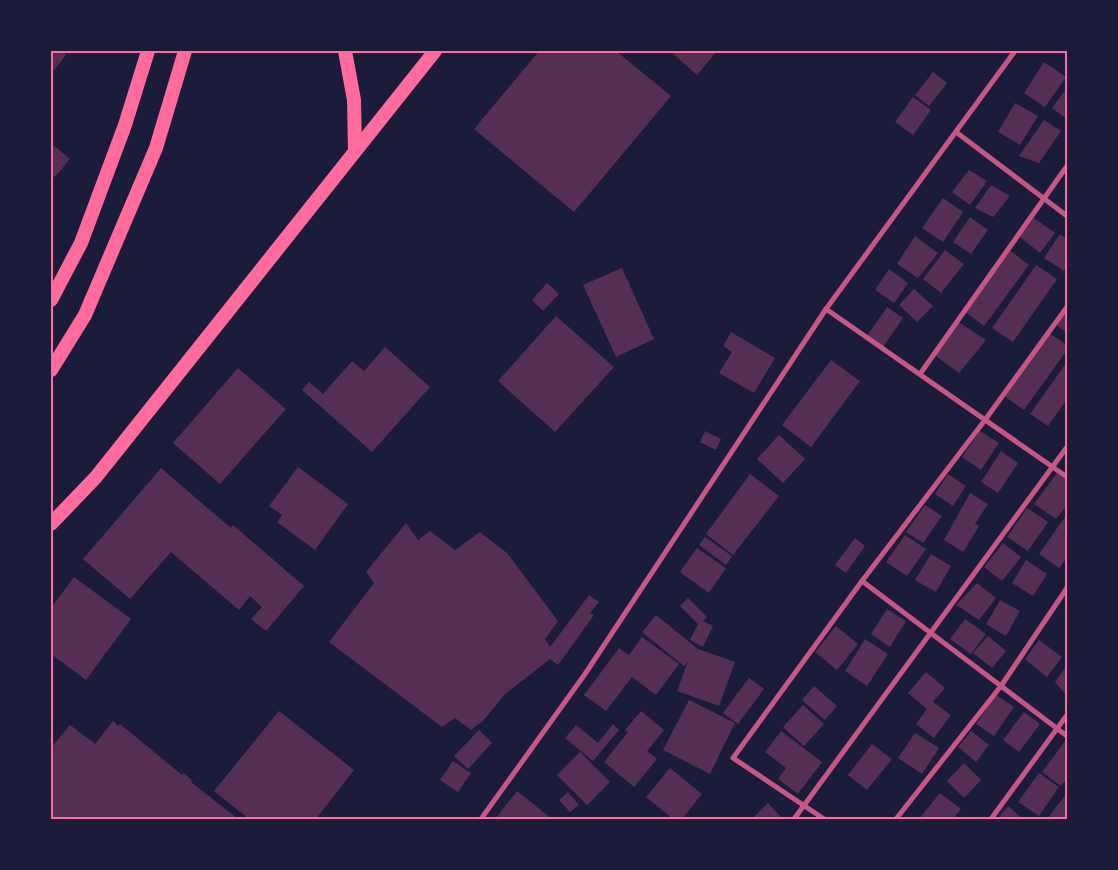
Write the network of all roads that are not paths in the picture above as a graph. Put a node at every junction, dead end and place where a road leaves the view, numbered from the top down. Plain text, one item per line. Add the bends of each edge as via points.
1 (148, 51) edge
2 (185, 51) edge
3 (345, 51) edge
4 (435, 51) edge
5 (1015, 51) edge
6 (956, 132) junction
7 (355, 151) junction
8 (1067, 166) edge
9 (1044, 198) junction
10 (1067, 216) edge
11 (51, 300) edge
12 (1067, 307) edge
13 (826, 309) junction
14 (51, 370) edge
15 (920, 374) junction
16 (985, 420) junction
17 (1067, 447) edge
18 (1053, 468) junction
19 (1067, 477) edge
20 (51, 524) edge
21 (862, 581) junction
22 (1067, 588) edge
23 (930, 634) junction
24 (1001, 686) junction
25 (1067, 715) edge
26 (1057, 729) junction
27 (1067, 736) edge
28 (803, 806) junction
29 (481, 819) edge
30 (794, 819) edge
31 (824, 819) edge
32 (896, 819) edge
33 (991, 819) edge

1 - 11 highway via 125,125 81,243
2 - 14 highway via 156,148 85,315
3 - 7 highway via 354,100
4 - 7 highway
5 - 6 street
6 - 9 street
6 - 13 street
7 - 20 highway via 96,476
8 - 9 street
9 - 10 street
9 - 15 street
12 - 16 street
13 - 15 street
13 - 29 street via 585,674
15 - 16 street
16 - 18 street
16 - 21 street
17 - 18 street
18 - 19 street
18 - 23 street
21 - 23 street
21 - 28 street via 733,758
22 - 24 street
23 - 24 street
23 - 28 street
24 - 26 street
24 - 32 street
25 - 26 street
26 - 27 street
26 - 33 street
28 - 30 street
28 - 31 street

